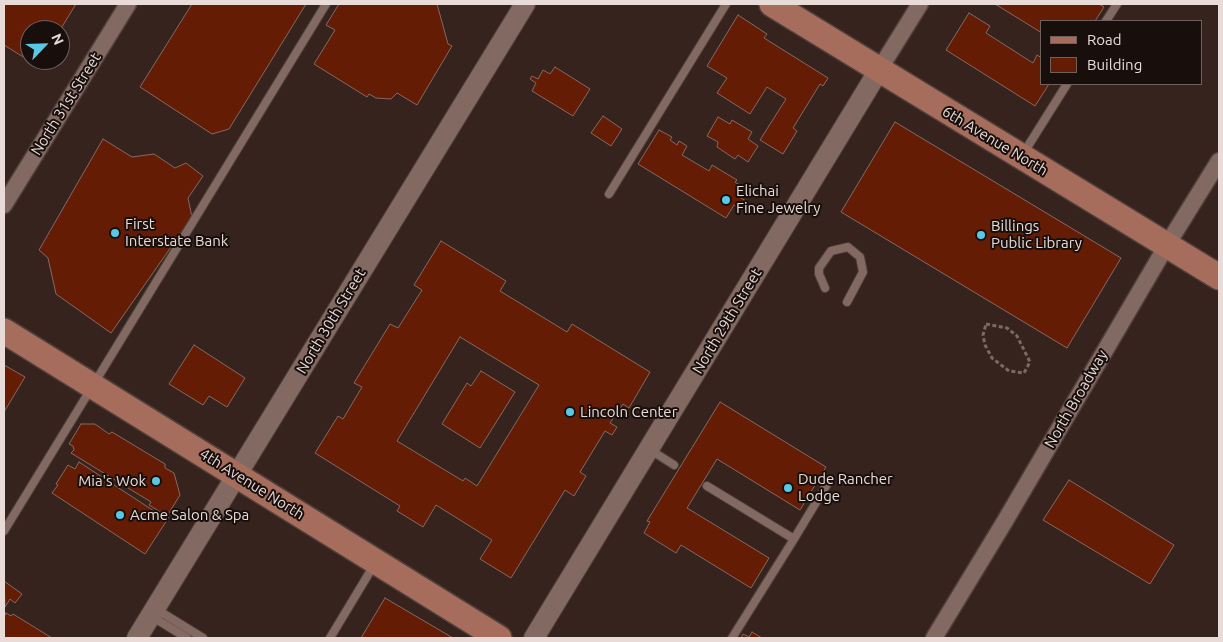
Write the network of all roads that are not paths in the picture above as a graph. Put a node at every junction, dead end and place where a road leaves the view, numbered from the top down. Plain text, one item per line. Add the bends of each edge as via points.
1 (128, 4) edge
2 (326, 4) edge
3 (525, 4) edge
4 (726, 4) edge
5 (772, 4) edge
6 (920, 4) edge
7 (1116, 4) edge
8 (1107, 20) edge
9 (879, 70) junction
10 (1066, 85) edge
11 (1022, 157) junction
12 (1219, 161) edge
13 (609, 194) dead end
14 (4, 205) edge
15 (1167, 245) junction
16 (1219, 276) edge
17 (825, 288) dead end
18 (848, 302) dead end
19 (4, 331) edge
20 (93, 386) junction
21 (649, 449) junction
22 (674, 465) dead end
23 (237, 475) junction
24 (829, 481) dead end
25 (707, 486) dead end
26 (4, 531) edge
27 (794, 539) junction
28 (376, 562) junction
29 (153, 612) junction
30 (137, 638) edge
31 (187, 638) edge
32 (203, 638) edge
33 (330, 638) edge
34 (499, 638) edge
35 (534, 638) edge
36 (732, 638) edge
37 (934, 638) edge

1 - 14 street, North 31st Street
2 - 20 lane
3 - 23 street, North 30th Street
4 - 13 lane
5 - 9 main road, 6th Avenue North
6 - 9 street, North 29th Street
7 - 8 lane
9 - 11 main road, 6th Avenue North
9 - 21 street, North 29th Street
10 - 11 lane
11 - 15 main road, 6th Avenue North
12 - 15 street, North Broadway
15 - 16 main road, 6th Avenue North
15 - 37 street, North Broadway
17 - 18 lane via 819,268 831,250 848,247 860,257 863,272
19 - 20 main road, 4th Avenue North
20 - 23 main road, 4th Avenue North
20 - 26 lane
21 - 22 lane
21 - 35 street, North 29th Street
23 - 28 main road, 4th Avenue North
23 - 29 street, North 30th Street
24 - 27 lane
25 - 27 lane
27 - 36 lane
28 - 33 lane
28 - 34 main road, 4th Avenue North
29 - 30 street, North 30th Street
29 - 31 lane
29 - 32 lane

